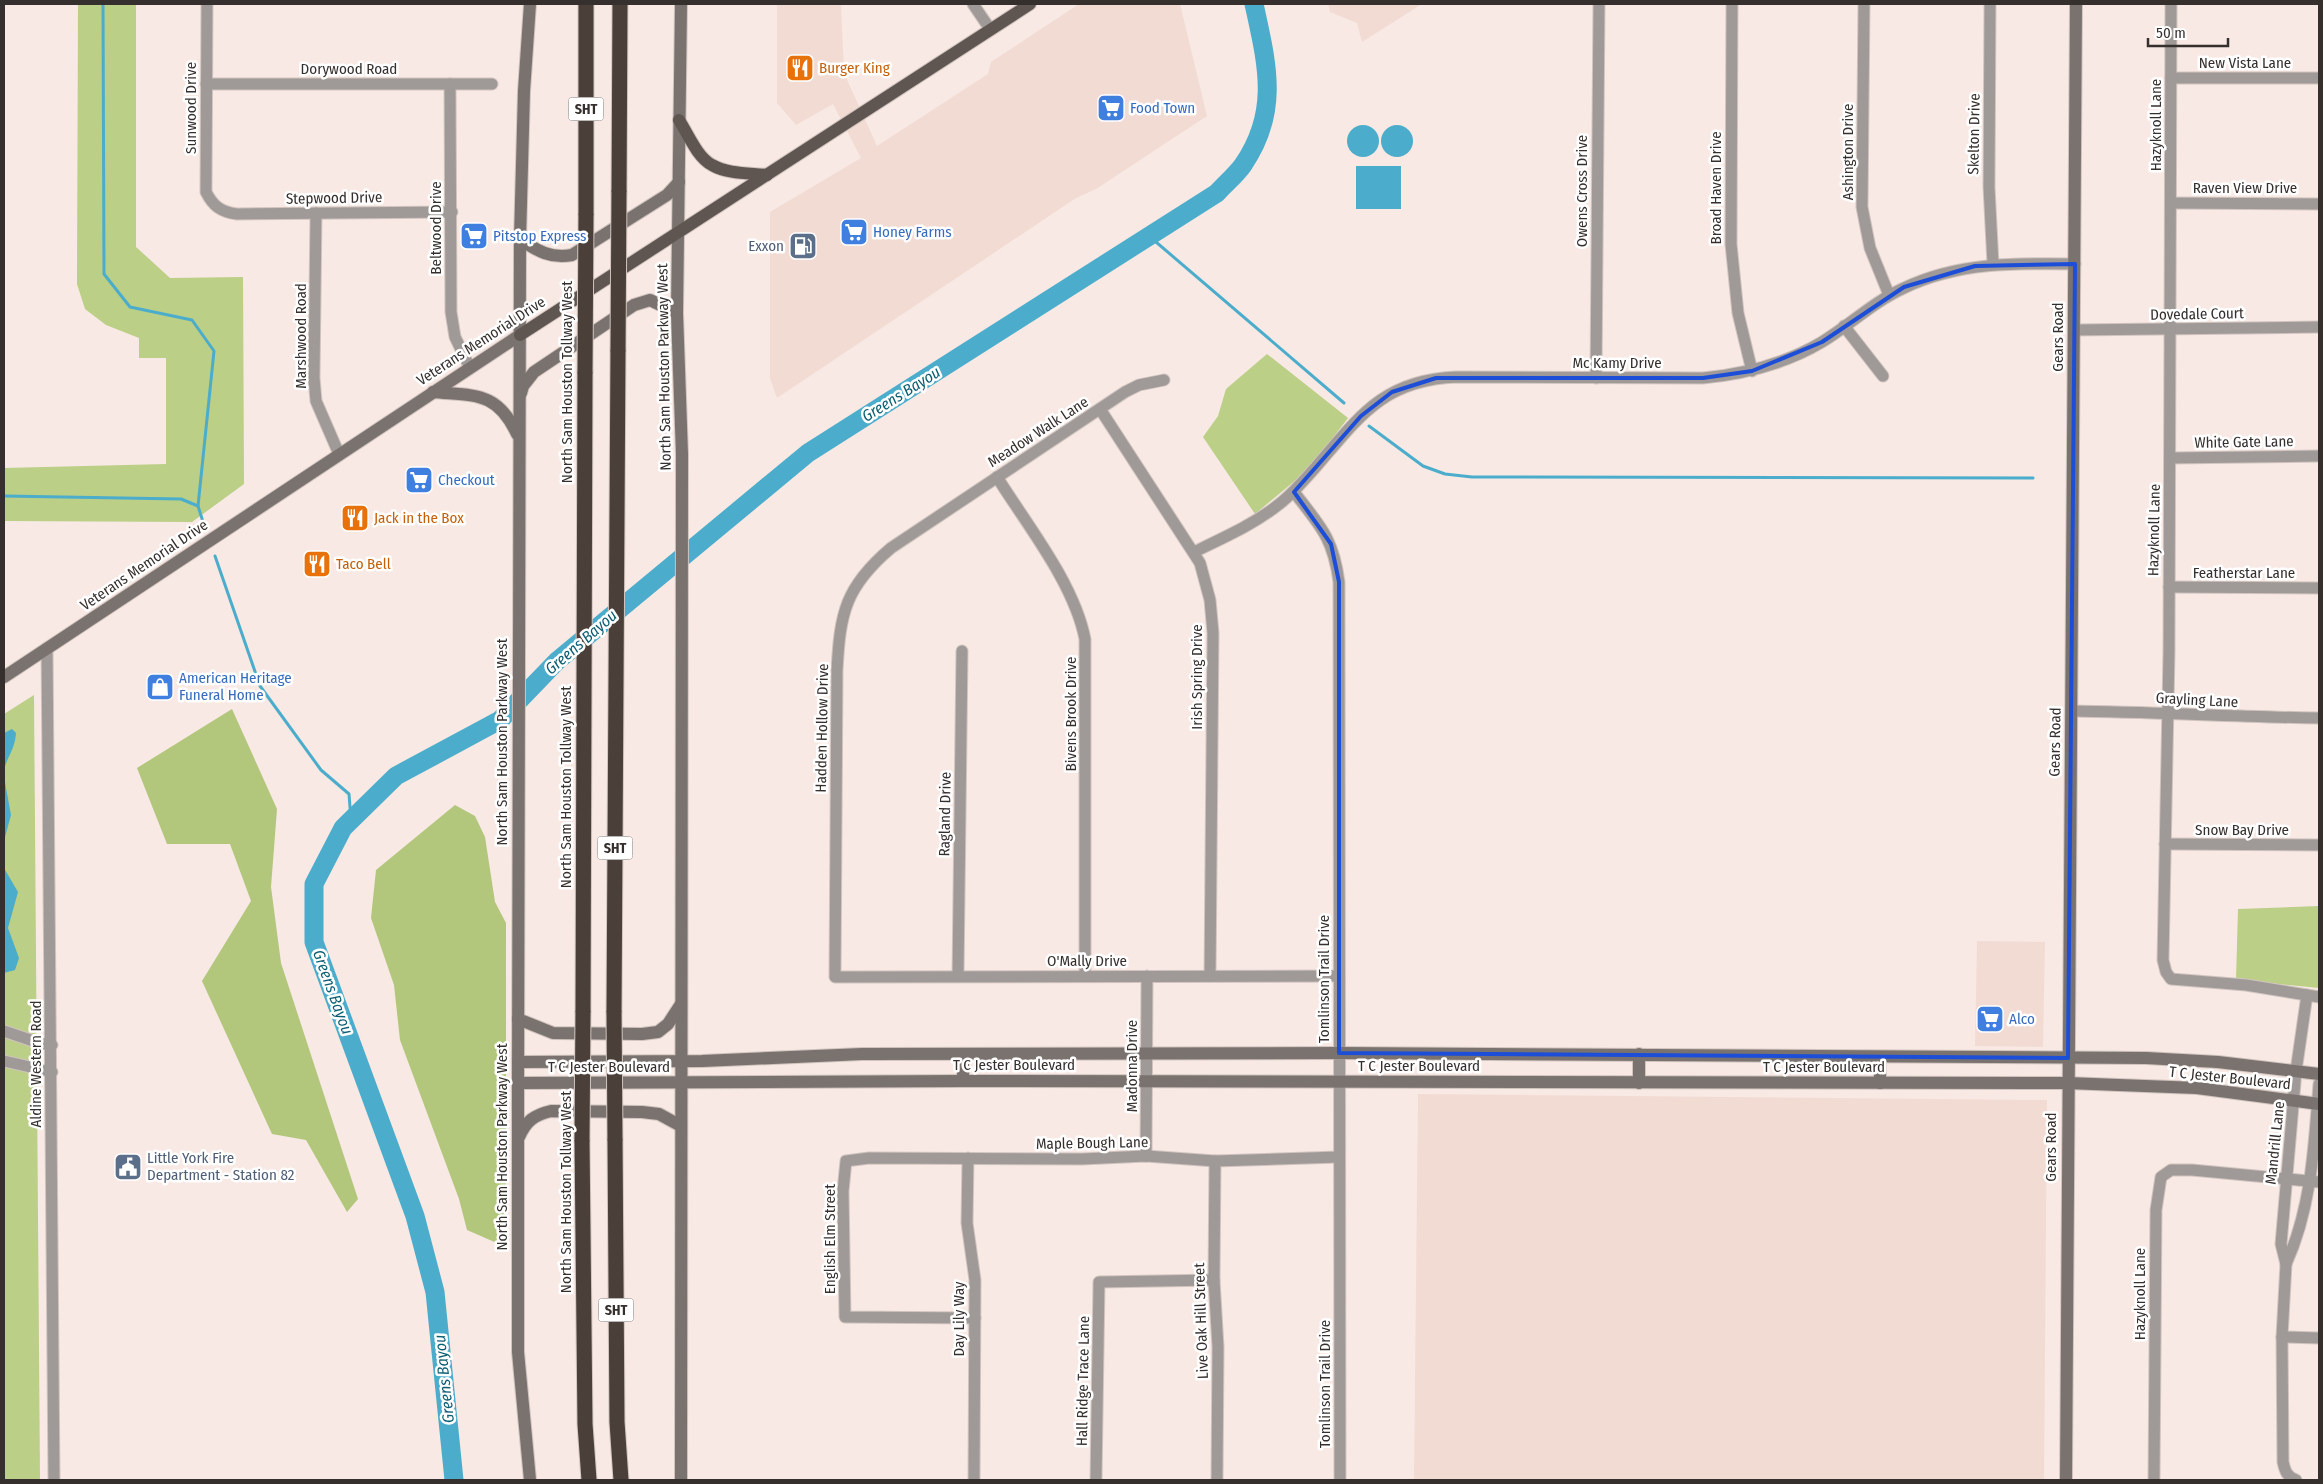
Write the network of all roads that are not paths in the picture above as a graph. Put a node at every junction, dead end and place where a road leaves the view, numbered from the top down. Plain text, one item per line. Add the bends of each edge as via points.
1 (207, 4) edge
2 (530, 4) edge
3 (586, 4) edge
4 (620, 4) edge
5 (681, 4) edge
6 (973, 4) edge
7 (1030, 4) edge
8 (1599, 4) edge
9 (1732, 4) edge
10 (1864, 4) edge
11 (1990, 4) edge
12 (2076, 4) edge
13 (2171, 4) edge
14 (990, 30) junction
15 (2171, 78) junction
16 (2319, 78) edge
17 (206, 84) junction
18 (450, 84) junction
19 (492, 84) dead end
20 (680, 120) junction
21 (766, 175) junction
22 (679, 182) junction
23 (2171, 203) junction
24 (2319, 204) edge
25 (218, 208) joint
26 (452, 212) junction
27 (316, 213) junction
28 (678, 232) junction
29 (520, 239) junction
30 (1993, 264) junction
31 (2075, 264) junction
32 (1889, 295) junction
33 (677, 313) junction
34 (1844, 326) junction
35 (2319, 328) edge
36 (2074, 330) junction
37 (2170, 330) junction
38 (520, 336) junction
39 (470, 368) junction
40 (1752, 371) junction
41 (1883, 376) dead end
42 (1596, 378) junction
43 (1164, 380) dead end
44 (433, 392) junction
45 (520, 395) junction
46 (1100, 409) junction
47 (520, 439) junction
48 (339, 454) junction
49 (2319, 456) edge
50 (2170, 458) junction
51 (996, 477) junction
52 (1294, 492) junction
53 (933, 519) joint
54 (1194, 552) junction
55 (2169, 587) junction
56 (2319, 588) edge
57 (47, 648) junction
58 (962, 651) dead end
59 (4, 677) edge
60 (2072, 711) junction
61 (2167, 712) junction
62 (2319, 718) edge
63 (2165, 844) junction
64 (2319, 845) edge
65 (835, 976) joint
66 (958, 976) junction
67 (1085, 976) junction
68 (1147, 976) junction
69 (1210, 976) junction
70 (1339, 976) junction
71 (2313, 996) edge
72 (681, 1004) junction
73 (518, 1020) junction
74 (4, 1031) edge
75 (52, 1045) junction
76 (1339, 1052) junction
77 (963, 1054) junction
78 (1147, 1054) junction
79 (1639, 1054) junction
80 (1880, 1057) junction
81 (2068, 1058) junction
82 (4, 1061) edge
83 (681, 1061) junction
84 (518, 1062) junction
85 (2296, 1071) junction
86 (52, 1072) junction
87 (2319, 1074) edge
88 (963, 1081) junction
89 (1146, 1082) junction
90 (1339, 1082) junction
91 (518, 1083) junction
92 (681, 1083) junction
93 (1639, 1083) junction
94 (1880, 1083) junction
95 (2067, 1083) junction
96 (2319, 1084) edge
97 (2294, 1102) junction
98 (2318, 1104) edge
99 (681, 1126) junction
100 (518, 1138) junction
101 (1146, 1156) junction
102 (1338, 1157) junction
103 (968, 1158) junction
104 (846, 1161) joint
105 (1215, 1161) junction
106 (2286, 1178) junction
107 (2315, 1181) edge
108 (2286, 1264) junction
109 (1214, 1280) junction
110 (975, 1318) junction
111 (2282, 1337) junction
112 (2319, 1338) edge
113 (54, 1480) edge
114 (530, 1480) edge
115 (588, 1480) edge
116 (621, 1480) edge
117 (681, 1480) edge
118 (974, 1480) edge
119 (1096, 1480) edge
120 (1217, 1480) edge
121 (1340, 1480) edge
122 (2066, 1480) edge
123 (2154, 1480) edge
124 (2296, 1480) edge

1 - 17 street, Sunwood Drive
2 - 29 main road, North Sam Houston Parkway West
3 - 115 highway, North Sam Houston Tollway West / SHT, bridge via 582,1140
4 - 116 highway, SHT, bridge via 614,1012
5 - 20 main road, North Sam Houston Parkway West
6 - 14 street
7 - 14 main road, Veterans Memorial Drive
8 - 42 street, Owens Cross Drive
9 - 40 street, Broad Haven Drive via 1731,244 1738,313
10 - 32 street, Ashington Drive via 1862,207 1870,248
11 - 30 street, Skelton Drive via 1988,186
12 - 31 main road, Gears Road
13 - 15 street, Hazyknoll Lane
14 - 21 main road, Veterans Memorial Drive
15 - 16 street, New Vista Lane
15 - 23 street, Hazyknoll Lane
17 - 18 street, Dorywood Road
17 - 25 street, Sunwood Drive via 206,192
18 - 19 street, Dorywood Road
18 - 26 street, Beltwood Drive
20 - 21 main road via 702,156 712,165
20 - 22 main road, North Sam Houston Parkway West
21 - 28 main road, Veterans Memorial Drive
22 - 28 main road, North Sam Houston Parkway West
22 - 29 main road via 667,195 572,255 558,258 536,250
23 - 24 street, Raven View Drive
23 - 37 street, Hazyknoll Lane
25 - 27 street, Stepwood Drive via 237,214
26 - 27 street, Stepwood Drive
26 - 39 street, Beltwood Drive via 451,312 455,337
27 - 48 street, Marshwood Road via 316,401
28 - 33 main road, North Sam Houston Parkway West
28 - 38 main road, Veterans Memorial Drive
29 - 38 main road, North Sam Houston Parkway West
30 - 31 street, Mc Kamy Drive
30 - 32 street, Mc Kamy Drive via 1947,272
31 - 36 main road, Gears Road
32 - 34 street, Mc Kamy Drive
33 - 45 main road via 650,300 634,305 534,372
33 - 72 main road, North Sam Houston Parkway West via 682,454
34 - 40 street, Mc Kamy Drive via 1797,355
34 - 41 street
35 - 37 street, Dovedale Court
36 - 37 street, Dovedale Court
36 - 60 main road, Gears Road
37 - 50 street, Hazyknoll Lane
38 - 39 main road, Veterans Memorial Drive
38 - 45 main road, North Sam Houston Parkway West
39 - 44 main road, Veterans Memorial Drive
40 - 42 street, Mc Kamy Drive via 1703,378
42 - 52 street, Mc Kamy Drive via 1456,377 1408,384 1361,416
43 - 46 street, Meadow Walk Lane via 1139,385
44 - 47 main road via 478,396 495,403 509,416
44 - 48 main road, Veterans Memorial Drive
45 - 47 main road, North Sam Houston Parkway West
46 - 51 street, Meadow Walk Lane
46 - 54 street, Irish Spring Drive
47 - 73 main road, North Sam Houston Parkway West
48 - 57 main road, Veterans Memorial Drive
49 - 50 street, White Gate Lane
50 - 55 street, Hazyknoll Lane
51 - 53 street, Meadow Walk Lane
51 - 67 street, Bivens Brook Drive via 1068,591 1078,610 1085,638
52 - 54 street, Mc Kamy Drive via 1261,518
52 - 70 street, Tomlinson Trail Drive via 1332,544 1339,582
53 - 65 street, Hadden Hollow Drive via 865,571 848,597 840,628
54 - 69 street, Irish Spring Drive via 1206,580 1212,616
55 - 56 street, Featherstar Lane
55 - 61 street, Hazyknoll Lane
57 - 59 main road, Veterans Memorial Drive
57 - 75 street, Aldine Western Road
58 - 66 street, Ragland Drive
60 - 61 street, Grayling Lane
60 - 81 main road, Gears Road
61 - 62 street, Grayling Lane via 2222,717
61 - 63 street, Hazyknoll Lane
63 - 64 street, Snow Bay Drive
63 - 71 street, Hazyknoll Lane via 2163,960 2171,979 2246,985
65 - 66 street, O'Mally Drive
66 - 67 street, O'Mally Drive
67 - 68 street, O'Mally Drive
68 - 69 street, O'Mally Drive
68 - 78 street, Madonna Drive
69 - 70 street, O'Mally Drive
70 - 76 street, Tomlinson Trail Drive
71 - 85 street, Mandrill Lane
72 - 73 main road via 668,1024 658,1032 642,1034 553,1033
72 - 83 main road, North Sam Houston Parkway West
73 - 84 main road, North Sam Houston Parkway West
74 - 75 street
75 - 86 street, Aldine Western Road
76 - 78 main road, T C Jester Boulevard
76 - 79 main road, T C Jester Boulevard
76 - 90 street, Tomlinson Trail Drive
77 - 78 main road, T C Jester Boulevard
77 - 83 main road, T C Jester Boulevard via 862,1054
77 - 88 main road
78 - 89 street, Madonna Drive
79 - 80 main road, T C Jester Boulevard
79 - 93 main road
80 - 81 main road, T C Jester Boulevard
80 - 94 main road
81 - 85 main road, T C Jester Boulevard via 2146,1058
81 - 95 main road, Gears Road
82 - 86 street
83 - 84 main road, T C Jester Boulevard
83 - 92 main road, North Sam Houston Parkway West
84 - 91 main road, North Sam Houston Parkway West
85 - 87 main road, T C Jester Boulevard
85 - 97 street, Mandrill Lane
86 - 113 street, Aldine Western Road
88 - 89 main road, T C Jester Boulevard
88 - 92 main road, T C Jester Boulevard
89 - 90 main road, T C Jester Boulevard
89 - 101 street, Madonna Drive
90 - 93 main road, T C Jester Boulevard
90 - 102 street, Tomlinson Trail Drive
91 - 92 main road, T C Jester Boulevard
91 - 100 main road, North Sam Houston Parkway West
92 - 99 main road, North Sam Houston Parkway West
93 - 94 main road, T C Jester Boulevard
94 - 95 main road, T C Jester Boulevard
95 - 97 main road, T C Jester Boulevard via 2197,1088
95 - 122 main road, Gears Road
96 - 98 street, Mandrill Lane
97 - 98 main road, T C Jester Boulevard
97 - 106 street, Mandrill Lane
98 - 107 street, Mandrill Lane
99 - 100 main road via 660,1114 551,1111 536,1115 525,1124
99 - 117 main road, North Sam Houston Parkway West
100 - 114 main road, North Sam Houston Parkway West via 518,1352
101 - 103 street, Maple Bough Lane
101 - 105 street, Maple Bough Lane
102 - 105 street, Maple Bough Lane
102 - 121 street, Tomlinson Trail Drive
103 - 104 street, Maple Bough Lane
103 - 110 street, Day Lily Way via 967,1223 975,1280
104 - 110 street, English Elm Street via 845,1317
105 - 109 street, Live Oak Hill Street
106 - 107 street, Hazyknoll Lane
106 - 108 street, Mandrill Lane via 2281,1244
106 - 123 street, Hazyknoll Lane via 2171,1170 2161,1177 2156,1210
107 - 108 street, Mandrill Lane
108 - 111 street, Mandrill Lane
109 - 119 street, Hall Ridge Trace Lane via 1099,1282
109 - 120 street, Live Oak Hill Street via 1218,1347
110 - 118 street, Day Lily Way
111 - 112 street
111 - 124 street, Mandrill Lane via 2284,1470

